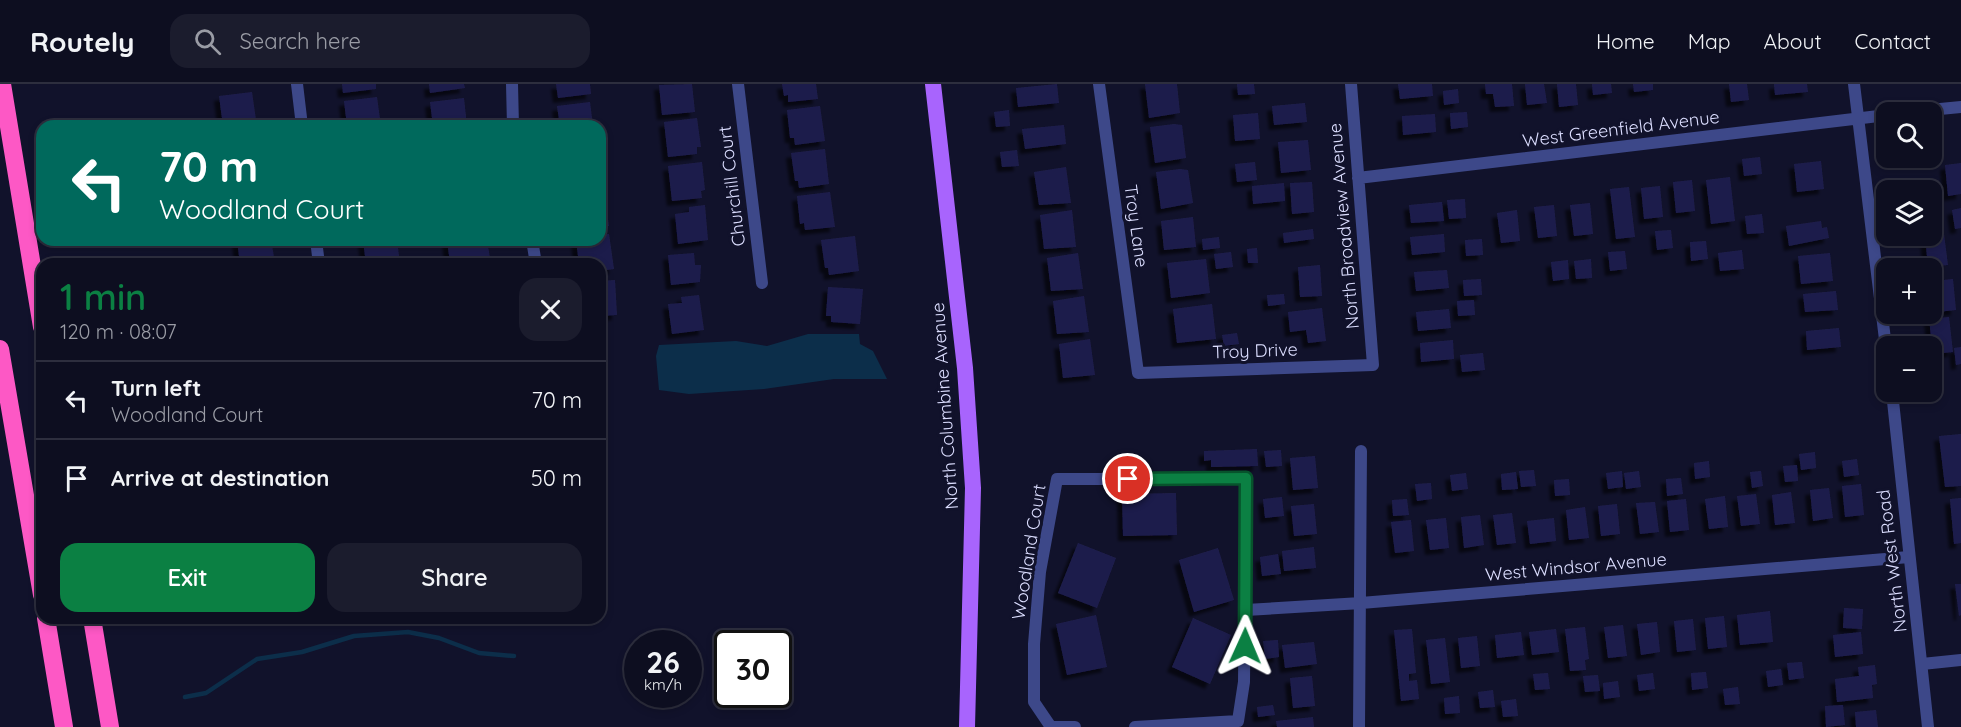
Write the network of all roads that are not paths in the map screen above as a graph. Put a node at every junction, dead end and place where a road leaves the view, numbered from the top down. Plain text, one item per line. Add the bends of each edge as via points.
1 (2, 84) edge
2 (297, 84) edge
3 (512, 84) edge
4 (738, 84) edge
5 (933, 84) edge
6 (1099, 84) edge
7 (1351, 84) edge
8 (1854, 84) edge
9 (1961, 106) edge
10 (1942, 108) edge
11 (1876, 116) edge
12 (1857, 118) junction
13 (301, 120) edge
14 (513, 120) edge
15 (1358, 178) junction
16 (762, 283) dead end
17 (36, 291) edge
18 (1884, 336) edge
19 (0, 349) edge
20 (1373, 365) joint
21 (1138, 373) joint
22 (1893, 402) edge
23 (1361, 451) dead end
24 (1909, 557) junction
25 (36, 560) edge
26 (1361, 603) junction
27 (1246, 610) junction
28 (47, 624) edge
29 (93, 624) edge
30 (1961, 660) edge
31 (1922, 663) junction
32 (1220, 724) edge
33 (64, 727) edge
34 (110, 727) edge
35 (967, 727) edge
36 (1075, 727) edge
37 (1135, 727) edge
38 (1359, 727) edge
39 (1928, 727) edge

1 - 17 highway
2 - 13 street
3 - 14 street
4 - 16 street, Churchill Court
5 - 35 main road, North Columbine Avenue via 965,368 973,488
6 - 21 street, Troy Lane
7 - 15 street, North Broadview Avenue
8 - 12 street
9 - 10 street
11 - 12 street, West Greenfield Avenue
12 - 15 street, West Greenfield Avenue
12 - 18 street
15 - 20 street, North Broadview Avenue
19 - 25 highway
20 - 21 street, Troy Drive
22 - 24 street, North West Road
23 - 26 street
24 - 26 street, West Windsor Avenue
24 - 31 street, North West Road
26 - 27 street, West Windsor Avenue
26 - 38 street
27 - 32 street, Woodland Court via 1244,682 1238,721
27 - 36 street, Woodland Court via 1246,478 1057,479 1040,572 1034,702 1052,727
28 - 33 highway
29 - 34 highway
30 - 31 street
31 - 39 street, North West Road
32 - 37 street, Woodland Court

